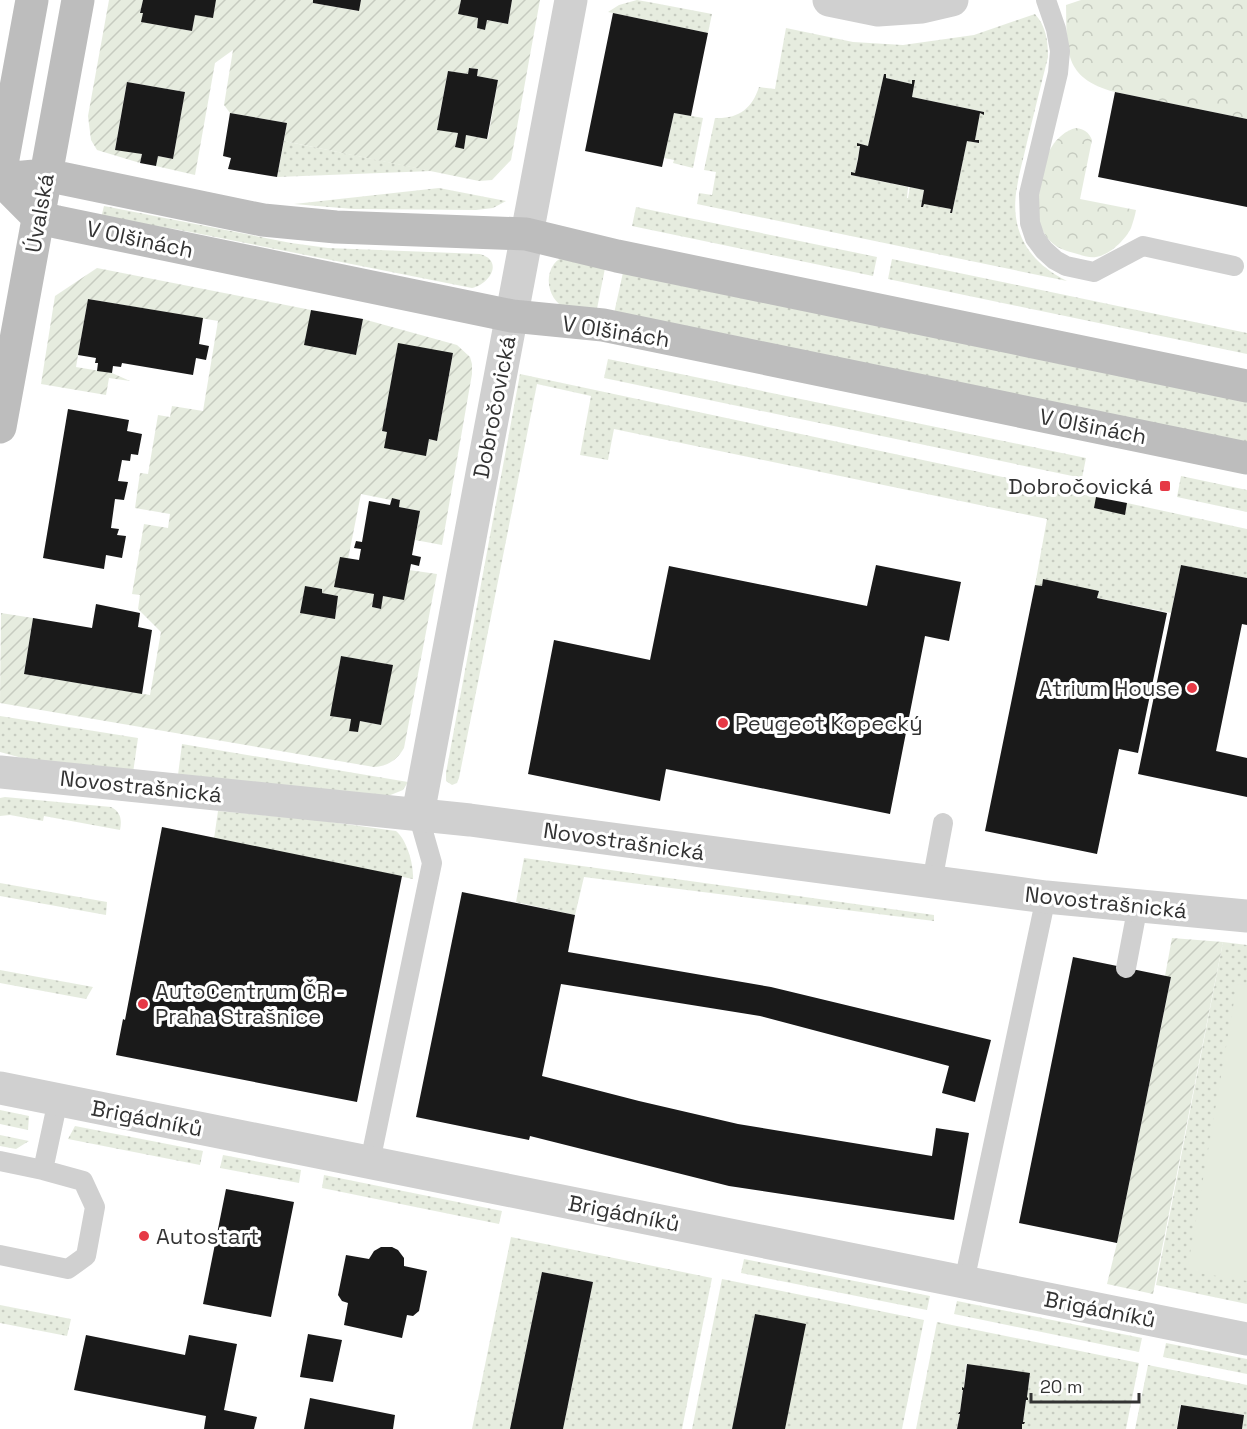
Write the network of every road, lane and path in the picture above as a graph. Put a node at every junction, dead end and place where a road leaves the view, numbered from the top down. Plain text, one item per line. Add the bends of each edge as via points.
1 (32, 0) edge
2 (78, 0) edge
3 (571, 0) edge
4 (829, 0) edge
5 (952, 0) edge
6 (1046, 0) edge
7 (46, 175) junction
8 (0, 178) edge
9 (38, 217) junction
10 (526, 234) junction
11 (1234, 266) dead end
12 (512, 316) junction
13 (1247, 386) edge
14 (0, 427) edge
15 (1247, 458) edge
16 (0, 772) edge
17 (417, 814) junction
18 (943, 823) dead end
19 (933, 882) junction
20 (1046, 897) junction
21 (1138, 905) junction
22 (1247, 916) edge
23 (1126, 968) dead end
24 (0, 1088) edge
25 (58, 1100) junction
26 (0, 1161) edge
27 (370, 1162) junction
28 (43, 1170) junction
29 (0, 1255) edge
30 (964, 1282) junction
31 (1247, 1339) edge

1 - 8 main road, Úvalská
2 - 7 main road, Úvalská
3 - 10 street, Dobročovická
4 - 5 street via 878,10
6 - 11 lane via 1060,51 1059,73 1029,194 1035,238 1054,260 1094,272 1143,246
7 - 8 main road, V Olšinách
7 - 9 main road, Úvalská
7 - 10 main road, V Olšinách via 292,224
8 - 9 main road
9 - 12 main road, V Olšinách
9 - 14 main road, Úvalská
10 - 12 street, Dobročovická
10 - 13 main road, V Olšinách
12 - 15 main road, V Olšinách via 603,325
12 - 17 street, Dobročovická
16 - 17 street, Novostrašnická
17 - 19 street, Novostrašnická
17 - 27 lane via 432,863
18 - 19 lane
19 - 20 street, Novostrašnická
20 - 21 street, Novostrašnická
20 - 30 lane
21 - 22 street, Novostrašnická
21 - 23 lane
24 - 25 street, Brigádníků
25 - 27 street, Brigádníků
25 - 28 lane
26 - 28 lane
27 - 30 street, Brigádníků
28 - 29 lane via 83,1181 94,1207 86,1256 68,1269
30 - 31 street, Brigádníků

